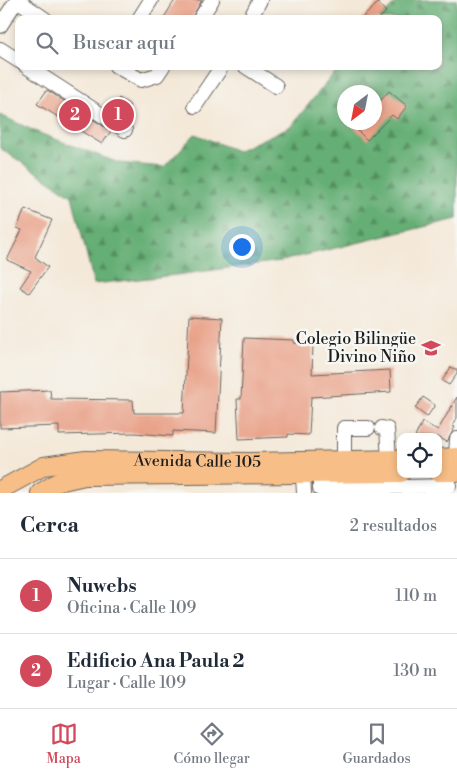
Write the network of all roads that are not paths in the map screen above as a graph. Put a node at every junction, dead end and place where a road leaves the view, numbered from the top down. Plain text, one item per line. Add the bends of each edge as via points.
1 (17, 0) edge
2 (151, 0) edge
3 (212, 0) edge
4 (260, 0) edge
5 (39, 15) edge
6 (142, 15) edge
7 (203, 15) edge
8 (252, 15) edge
9 (0, 26) edge
10 (0, 49) edge
11 (15, 59) edge
12 (32, 70) edge
13 (122, 70) edge
14 (219, 70) edge
15 (251, 70) edge
16 (153, 72) edge
17 (276, 86) dead end
18 (194, 106) dead end
19 (125, 130) dead end
20 (368, 428) dead end
21 (382, 428) dead end
22 (457, 439) edge
23 (395, 459) edge
24 (344, 460) junction
25 (452, 466) edge
26 (397, 473) edge
27 (309, 481) edge
28 (0, 490) edge
29 (40, 493) edge

1 - 5 street
1 - 9 street
2 - 6 street
3 - 7 street
4 - 8 street
10 - 11 street
12 - 19 street
13 - 16 street via 141,80
14 - 18 street
15 - 17 street
20 - 24 street via 344,428
21 - 23 street via 388,429
22 - 25 street
23 - 24 main road, Avenida Calle 105
24 - 28 main road, Avenida Calle 105 via 86,460 44,466
25 - 27 street via 449,486 320,489
26 - 27 main road, Avenida Calle 105
27 - 29 main road, Avenida Calle 105 via 85,476 58,482

